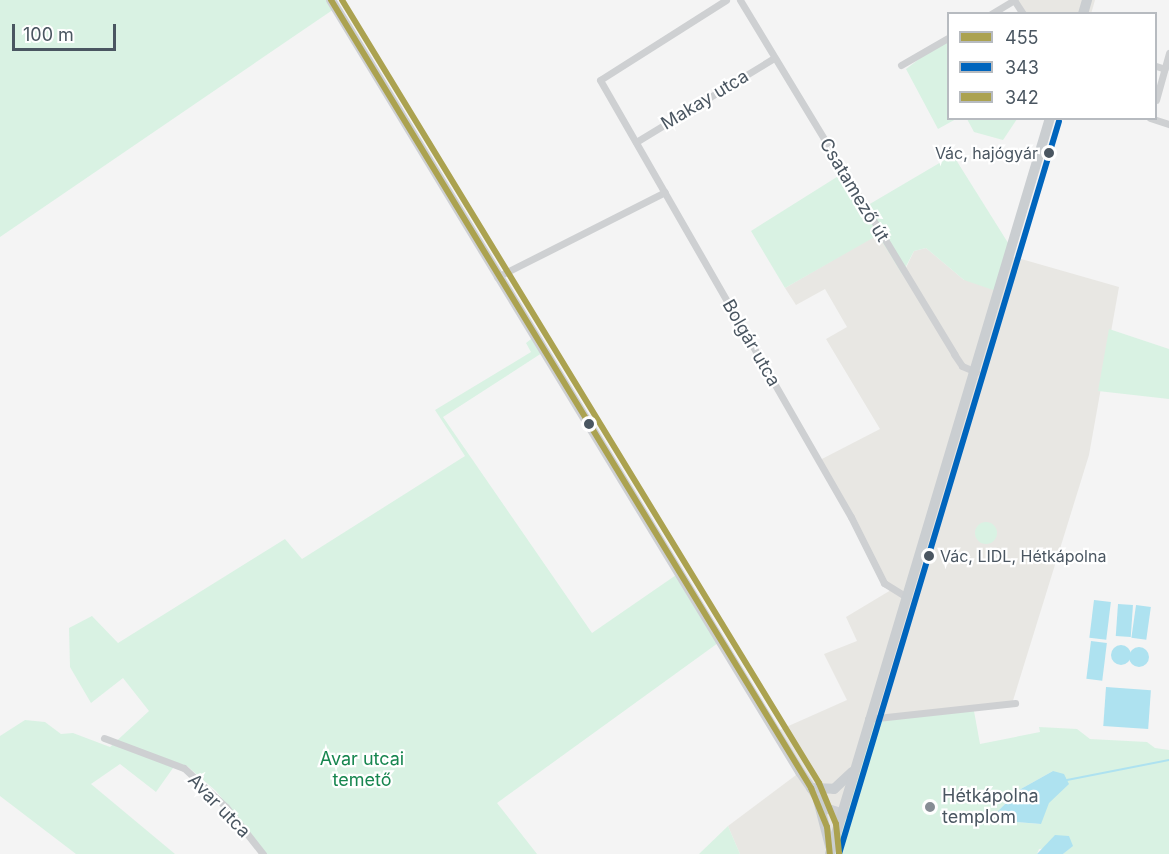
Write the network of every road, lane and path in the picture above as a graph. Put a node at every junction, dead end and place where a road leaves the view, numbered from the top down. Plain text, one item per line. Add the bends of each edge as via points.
1 (331, 0) edge
2 (726, 0) edge
3 (740, 0) edge
4 (1014, 0) edge
5 (994, 12) edge
6 (947, 39) edge
7 (1169, 53) edge
8 (774, 58) junction
9 (902, 65) dead end
10 (1157, 67) edge
11 (1164, 69) junction
12 (1157, 93) edge
13 (1049, 120) edge
14 (636, 142) junction
15 (665, 192) junction
16 (497, 277) junction
17 (975, 372) junction
18 (908, 598) junction
19 (1015, 703) dead end
20 (868, 719) junction
21 (104, 738) dead end
22 (854, 770) junction
23 (811, 788) junction
24 (818, 800) junction
25 (843, 814) junction
26 (831, 853) edge
27 (263, 854) edge

1 - 16 main road
2 - 14 street, Bolgár utca via 600,80
3 - 8 street, Csatamező út
4 - 5 street
6 - 9 street
7 - 11 street
8 - 14 street, Makay utca
8 - 17 street, Csatamező út via 954,354 962,366
10 - 11 street
11 - 12 street
13 - 17 main road
14 - 15 street, Bolgár utca
15 - 16 street
15 - 18 street, Bolgár utca via 851,517 884,583
16 - 23 main road
17 - 18 main road
18 - 20 main road
19 - 20 street
20 - 22 main road
21 - 27 street, Avar utca via 184,768 226,807
22 - 23 main road via 834,789
22 - 25 main road
23 - 24 main road
24 - 25 main road via 829,811
24 - 26 main road
25 - 26 main road

